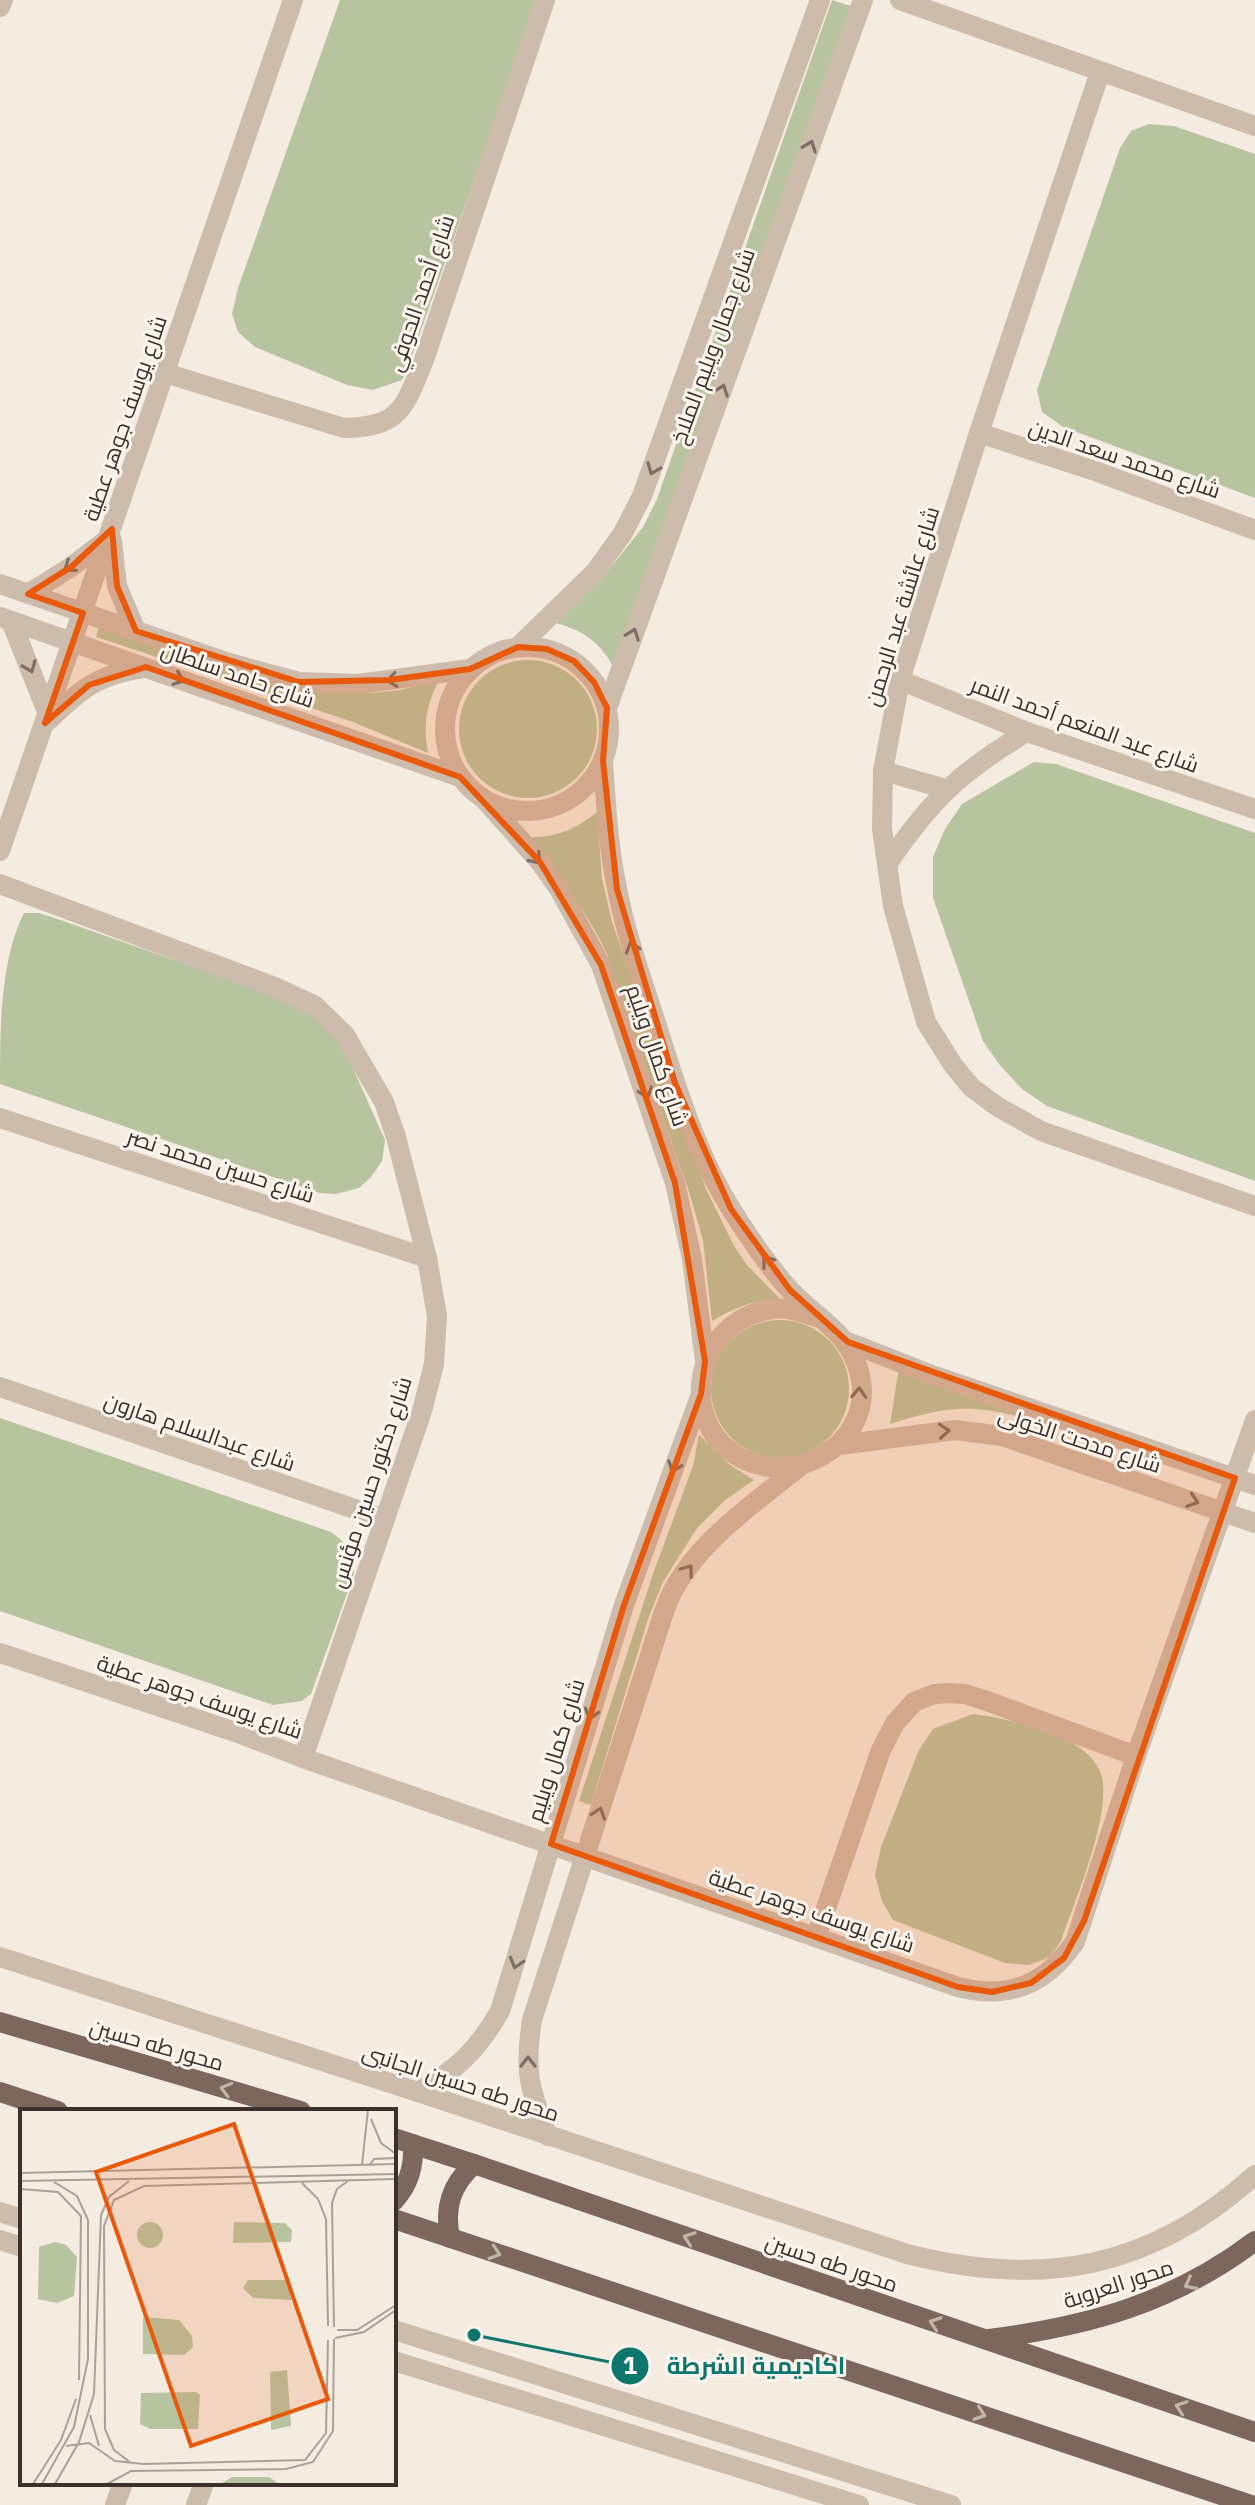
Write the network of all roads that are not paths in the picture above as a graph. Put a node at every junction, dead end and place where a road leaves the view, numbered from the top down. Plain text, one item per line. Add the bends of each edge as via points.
1 (3, 0) edge
2 (293, 0) edge
3 (545, 0) edge
4 (820, 0) edge
5 (863, 0) edge
6 (900, 0) edge
7 (0, 7) edge
8 (1100, 72) junction
9 (1255, 126) edge
10 (165, 373) junction
11 (979, 433) junction
12 (1255, 530) edge
13 (110, 533) junction
14 (0, 584) edge
15 (28, 594) junction
16 (83, 613) junction
17 (5, 619) edge
18 (136, 631) junction
19 (73, 643) junction
20 (518, 647) junction
21 (146, 667) junction
22 (470, 669) junction
23 (900, 680) junction
24 (607, 708) junction
25 (46, 719) junction
26 (1027, 732) junction
27 (603, 761) junction
28 (883, 771) junction
29 (460, 777) junction
30 (946, 789) junction
31 (485, 800) junction
32 (1255, 809) edge
33 (0, 851) edge
34 (888, 863) junction
35 (0, 884) edge
36 (0, 1118) edge
37 (1255, 1206) edge
38 (427, 1258) junction
39 (820, 1318) junction
40 (848, 1342) junction
41 (705, 1361) junction
42 (0, 1387) edge
43 (701, 1394) junction
44 (1255, 1420) edge
45 (839, 1445) junction
46 (799, 1467) junction
47 (1245, 1482) edge
48 (1223, 1512) junction
49 (384, 1519) junction
50 (1255, 1523) edge
51 (0, 1653) edge
52 (1136, 1756) junction
53 (303, 1758) junction
54 (551, 1844) junction
55 (585, 1856) junction
56 (816, 1937) junction
57 (0, 1957) edge
58 (0, 2022) edge
59 (0, 2092) edge
60 (418, 2092) junction
61 (52, 2109) edge
62 (294, 2109) edge
63 (548, 2136) junction
64 (403, 2141) edge
65 (474, 2164) junction
66 (1255, 2175) edge
67 (396, 2198) edge
68 (0, 2212) edge
69 (20, 2218) edge
70 (396, 2220) edge
71 (450, 2238) junction
72 (0, 2240) edge
73 (1255, 2241) edge
74 (20, 2246) edge
75 (396, 2331) edge
76 (983, 2340) junction
77 (396, 2362) edge
78 (578, 2388) junction
79 (569, 2417) junction
80 (1255, 2432) edge
81 (122, 2485) edge
82 (203, 2485) edge
83 (115, 2505) edge
84 (196, 2505) edge
85 (859, 2505) edge
86 (951, 2505) edge
87 (1251, 2505) edge

1 - 7 street
2 - 10 street, شارع يوسف جوهر عطية
3 - 10 street, شارع أحمد الحوفي via 424,360 408,398 393,417 373,428 344,428
4 -> 20 street, شارع جمال ويليم الملاخ via 642,496 595,572
24 -> 5 street, شارع جمال ويليم الملاخ
6 - 8 street
8 - 9 street
8 - 11 street, شارع عائشة عبد الرحمن
10 - 13 street, شارع يوسف جوهر عطية
11 - 12 street, شارع محمد سعد الدين
11 - 23 street, شارع عائشة عبد الرحمن
13 -> 15 street via 71,567
13 - 16 street, شارع يوسف جوهر عطية
13 - 18 street via 117,586
14 - 15 street, شارع حامد سلطان
15 - 16 street, شارع حامد سلطان
16 - 18 street, شارع حامد سلطان
16 - 19 street, شارع يوسف جوهر عطية
17 - 19 street, شارع حامد سلطان
17 -> 25 street
22 -> 18 street, شارع حامد سلطان via 358,684 299,682
19 - 21 street, شارع حامد سلطان
19 - 25 street, شارع يوسف جوهر عطية
20 - 22 street via 492,654
20 - 24 street via 547,649 574,661 594,682
21 - 25 street via 89,685
21 -> 29 street, شارع حامد سلطان
22 - 29 street via 447,709 449,756
23 - 26 street, شارع عبد المنعم أحمد النمر
23 - 28 street, شارع عائشة عبد الرحمن
24 - 27 street via 609,735
25 - 33 street, شارع يوسف جوهر عطية
26 - 30 street
26 - 32 street, شارع عبد المنعم أحمد النمر
27 - 31 street via 583,790 553,807 518,811
39 -> 27 street, شارع كمال ويليم via 790,1290 738,1220 693,1132 623,916 609,840
28 - 30 street
28 - 34 street, شارع عائشة عبد الرحمن via 882,829
29 - 31 street
30 - 34 street
31 -> 41 street, شارع كمال ويليم via 559,889 601,965 675,1183 692,1259
34 - 37 street, شارع عائشة عبد الرحمن via 893,906 926,1022 971,1087 1041,1131
35 - 38 street, شارع دكتور حسين مؤنس via 205,958 314,1005 345,1035 384,1102
36 - 38 street, شارع حسين محمد نصر
38 - 49 street, شارع دكتور حسين مؤنس via 437,1316 434,1364
39 - 40 street
39 - 41 street via 775,1308 753,1313 732,1324
45 -> 40 street via 854,1424 861,1399 860,1373
40 - 47 street, شارع مدحت الخولى
41 - 43 street
42 - 49 street, شارع عبدالسلام هارون
43 - 46 street via 713,1431 742,1459 780,1469
43 -> 54 street, شارع كمال ويليم via 624,1605
44 - 47 street, شارع يوسف جوهر عطية
45 - 46 street
45 -> 48 street, شارع مدحت الخولى via 934,1432 978,1432 1028,1444
55 -> 46 street via 674,1589 727,1527
47 - 48 street, شارع يوسف جوهر عطية
48 - 50 street, شارع مدحت الخولى
48 - 52 street, شارع يوسف جوهر عطية
49 - 53 street, شارع دكتور حسين مؤنس
51 - 53 street, شارع يوسف جوهر عطية
52 - 56 street, شارع يوسف جوهر عطية via 1075,1942 1049,1972 1031,1983 975,1991
52 - 56 street via 965,1694 934,1694 914,1702 881,1750
53 - 54 street, شارع يوسف جوهر عطية
54 - 55 street, شارع يوسف جوهر عطية
54 -> 60 street, شارع كمال ويليم via 500,2011 464,2061
55 - 56 street, شارع يوسف جوهر عطية
63 -> 55 street via 528,2077 528,2048 536,2006
57 - 60 street, محور طه حسين الجانبى
62 -> 58 main road, محور طه حسين
59 - 61 main road
60 - 63 street, محور طه حسين الجانبى
63 - 66 street, محور طه حسين الجانبى via 907,2254 998,2271 1048,2270 1144,2248 1188,2226
64 - 65 main road, محور طه حسين
64 - 67 main road via 413,2161
65 - 71 main road via 453,2189 448,2205
76 -> 65 main road, محور طه حسين
68 - 69 street
70 - 71 main road
71 -> 87 main road
72 - 74 street
73 -> 76 main road, محور العروبة via 1184,2288 1142,2305 1061,2327
75 - 78 street
80 -> 76 main road, محور طه حسين
77 - 79 street
78 - 79 street
78 - 86 street
79 - 85 street
81 - 83 street
82 - 84 street

